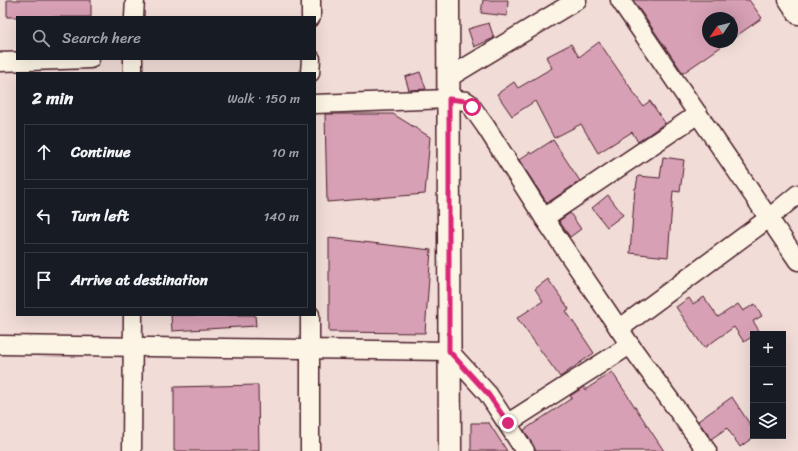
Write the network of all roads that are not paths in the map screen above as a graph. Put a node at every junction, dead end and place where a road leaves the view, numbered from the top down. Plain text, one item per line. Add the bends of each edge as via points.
1 (135, 0) edge
2 (311, 0) edge
3 (448, 0) edge
4 (577, 0) edge
5 (620, 0) edge
6 (788, 0) edge
7 (798, 15) edge
8 (134, 16) edge
9 (311, 16) edge
10 (60, 60) edge
11 (133, 60) edge
12 (310, 60) edge
13 (0, 62) edge
14 (133, 72) edge
15 (310, 72) edge
16 (449, 89) junction
17 (316, 104) edge
18 (698, 114) junction
19 (798, 194) edge
20 (544, 218) junction
21 (769, 218) junction
22 (798, 261) edge
23 (133, 316) edge
24 (310, 316) edge
25 (619, 329) junction
26 (0, 345) edge
27 (630, 345) junction
28 (133, 347) junction
29 (310, 350) junction
30 (449, 351) junction
31 (508, 423) junction
32 (132, 451) edge
33 (310, 451) edge
34 (450, 451) edge
35 (525, 451) edge
36 (707, 451) edge

1 - 8 street
2 - 9 street
3 - 16 main road
4 - 16 street
5 - 18 street
6 - 7 street
10 - 13 street
11 - 14 street
12 - 15 street
16 - 17 street
16 - 20 street via 472,107
16 - 30 main road
18 - 20 street
18 - 21 street
19 - 21 street
20 - 25 street
21 - 22 street
21 - 25 street
23 - 28 street
24 - 29 street
25 - 27 street
26 - 28 street
27 - 31 street
27 - 36 street
28 - 29 street
28 - 32 street
29 - 30 street
29 - 33 street
30 - 31 street via 488,394
30 - 34 main road
31 - 35 street

